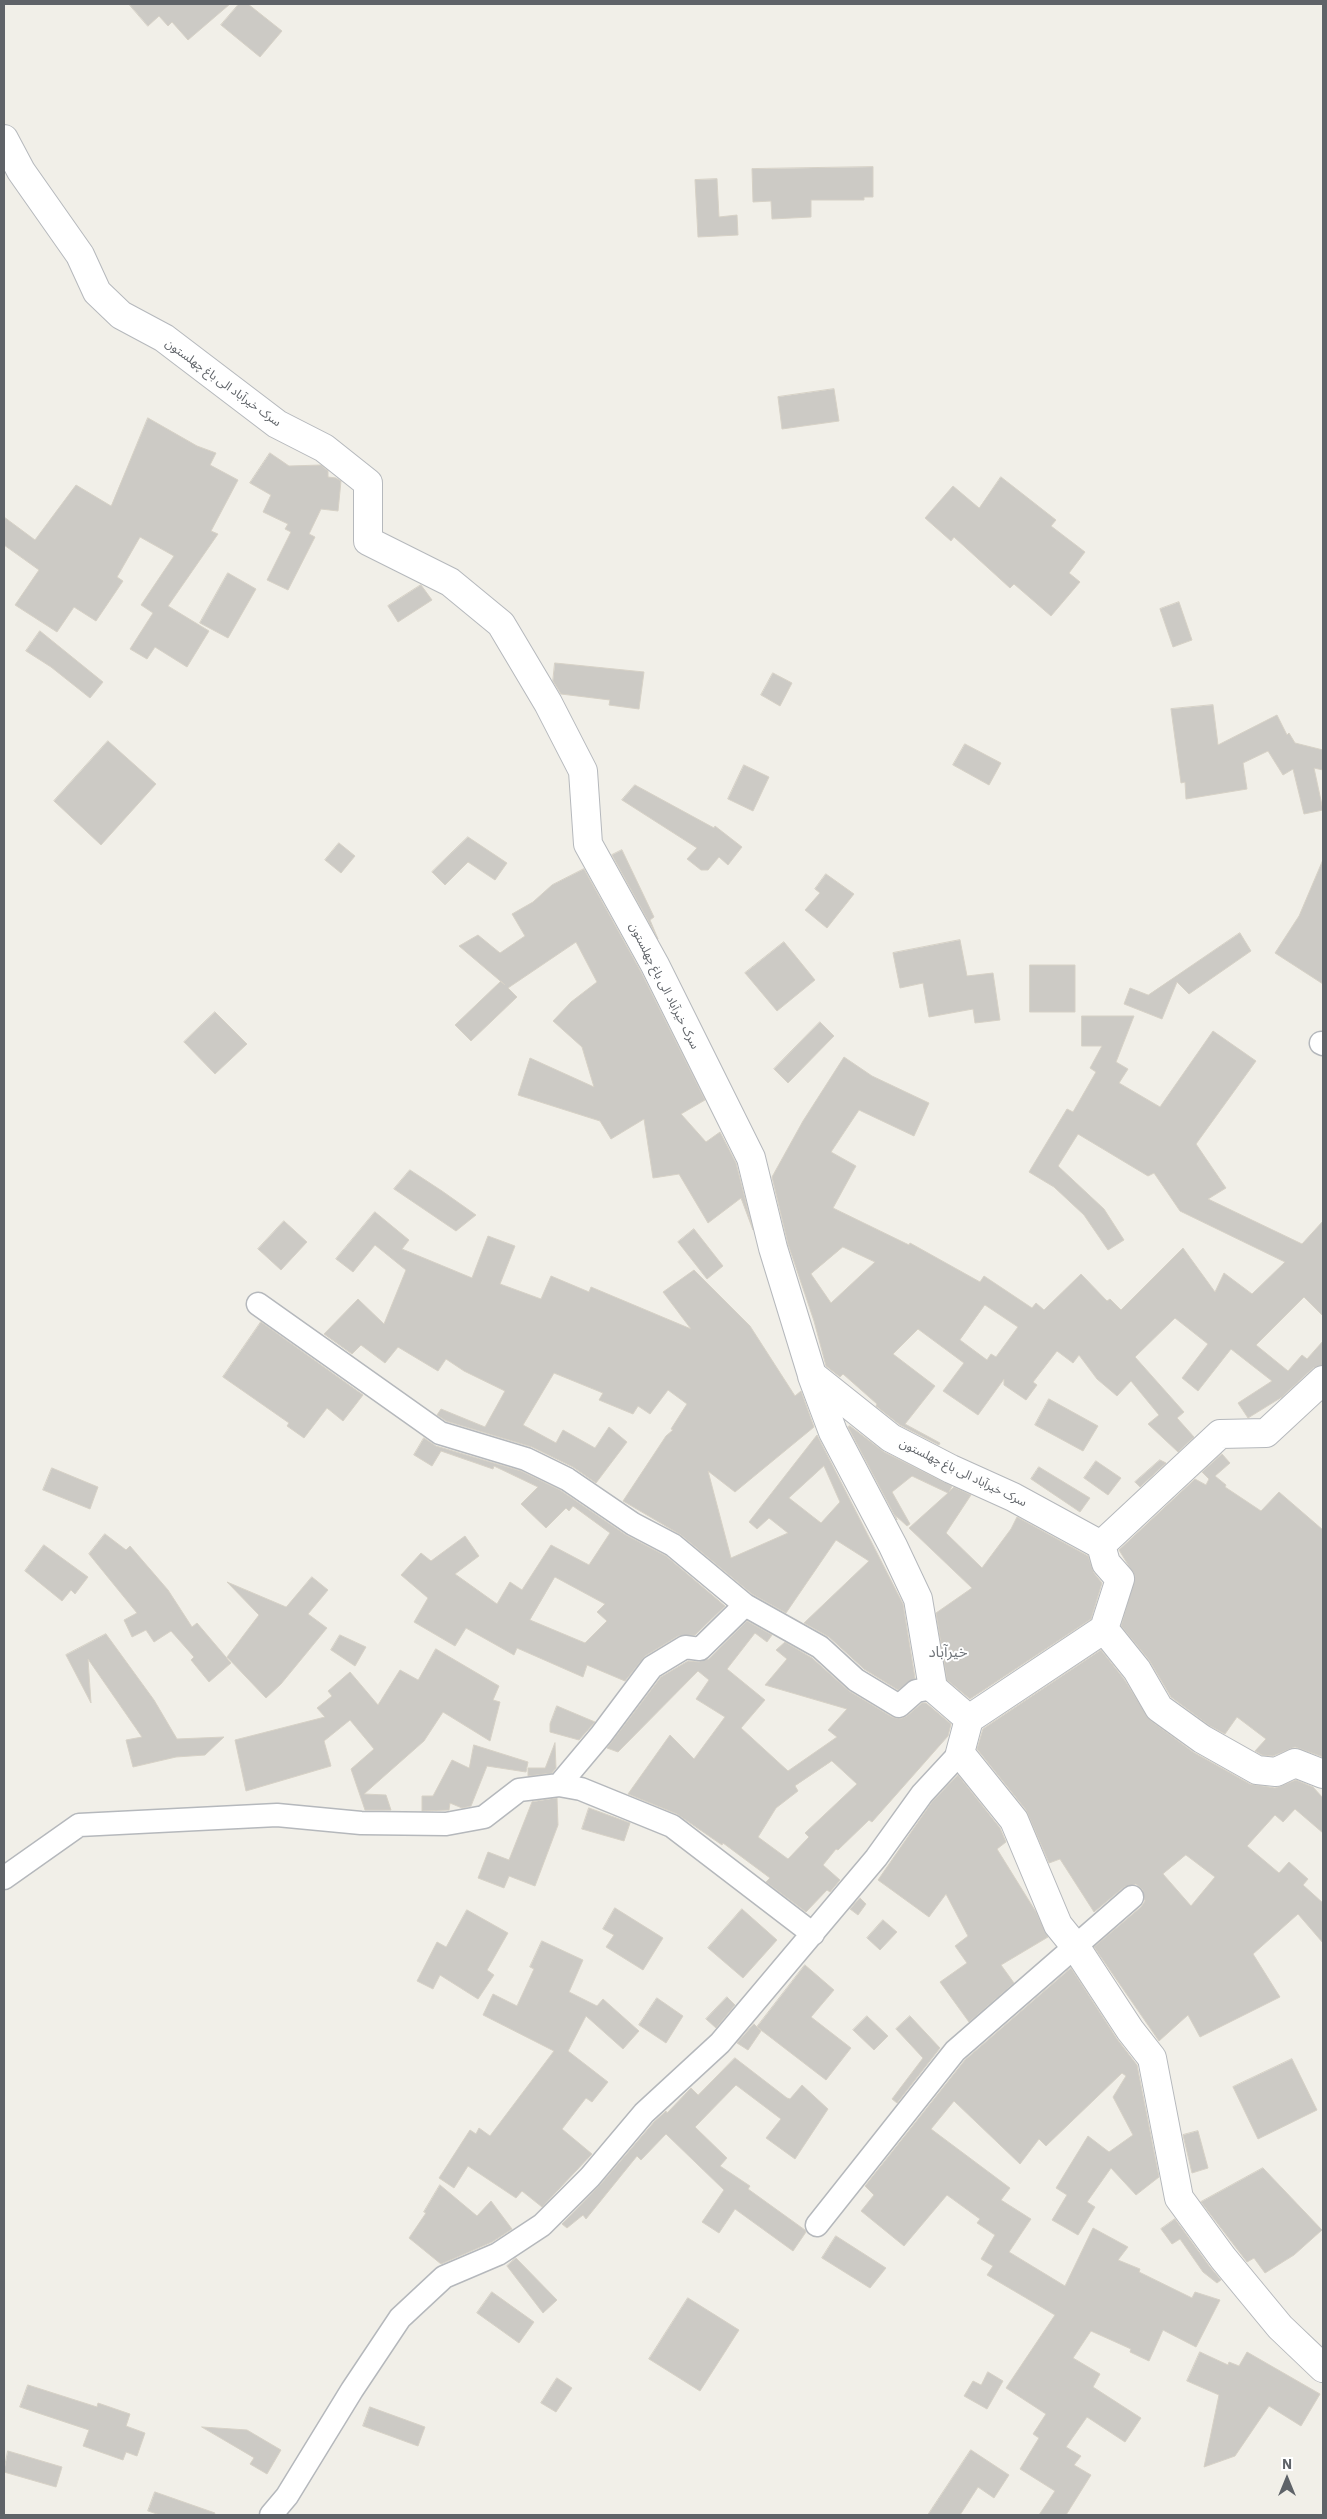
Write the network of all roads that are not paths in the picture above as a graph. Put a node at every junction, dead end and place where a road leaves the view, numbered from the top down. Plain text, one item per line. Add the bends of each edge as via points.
1 (4, 138) edge
2 (258, 1304) dead end
3 (812, 1375) junction
4 (1323, 1380) edge
5 (1102, 1545) junction
6 (745, 1605) junction
7 (1104, 1629) junction
8 (933, 1688) junction
9 (969, 1719) junction
10 (960, 1753) junction
11 (1323, 1774) edge
12 (558, 1785) junction
13 (4, 1878) edge
14 (1132, 1897) dead end
15 (813, 1934) junction
16 (1075, 1946) junction
17 (817, 2225) dead end
18 (1323, 2368) edge
19 (271, 2515) edge

1 - 3 street, سرک خیرآباد الی باغ چهلستون via 21,171 80,255 97,292 121,315 164,338 277,424 324,448 368,483 368,541 450,582 501,624 548,703 583,772 588,844 655,965 751,1158 773,1248
2 - 6 street via 440,1433 526,1459 567,1479 633,1524 673,1545
3 - 5 street, سرک خیرآباد الی باغ چهلستون via 891,1438 1013,1497
3 - 8 street via 833,1432 918,1599
4 - 5 street via 1266,1433 1220,1434
5 - 7 street via 1106,1562 1120,1579
6 - 8 street via 820,1647 856,1680 899,1706 916,1691
6 - 12 street via 700,1649 685,1647 652,1667
7 - 9 street
7 - 11 street via 1137,1670 1158,1708 1202,1739 1257,1770 1276,1772 1295,1763
8 - 9 street
9 - 10 street
10 - 15 street via 922,1794 876,1858
10 - 16 street via 1014,1820 1058,1925
12 - 13 street via 519,1790 484,1817 446,1824 361,1823 277,1816 79,1825
12 - 15 street via 581,1790 672,1826
14 - 16 street
15 - 19 street via 720,2043 644,2113 590,2177 542,2225 498,2254 444,2277 400,2318 287,2496
16 - 17 street via 955,2051
16 - 18 street via 1152,2058 1179,2198 1280,2327

